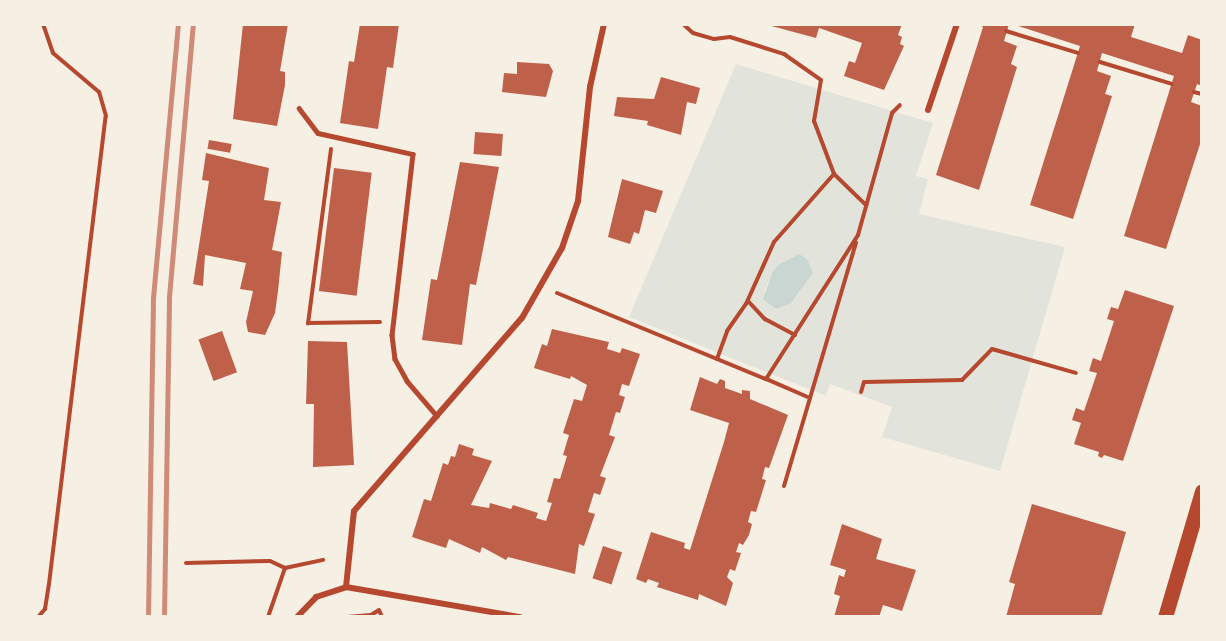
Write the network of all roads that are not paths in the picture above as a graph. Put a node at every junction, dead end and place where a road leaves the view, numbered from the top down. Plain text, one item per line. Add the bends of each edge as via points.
1 (604, 24) edge
2 (957, 24) edge
3 (299, 108) dead end
4 (928, 110) dead end
5 (437, 416) junction
6 (1202, 491) edge
7 (346, 587) junction
8 (297, 617) edge
9 (520, 617) edge
10 (1165, 617) edge

1 - 5 street via 590,87 578,201 562,248 522,318
2 - 4 street
3 - 5 lane via 318,133 413,154 393,321 395,359 406,381
5 - 7 street via 354,511
6 - 10 main road
7 - 8 street via 316,597
7 - 9 street

